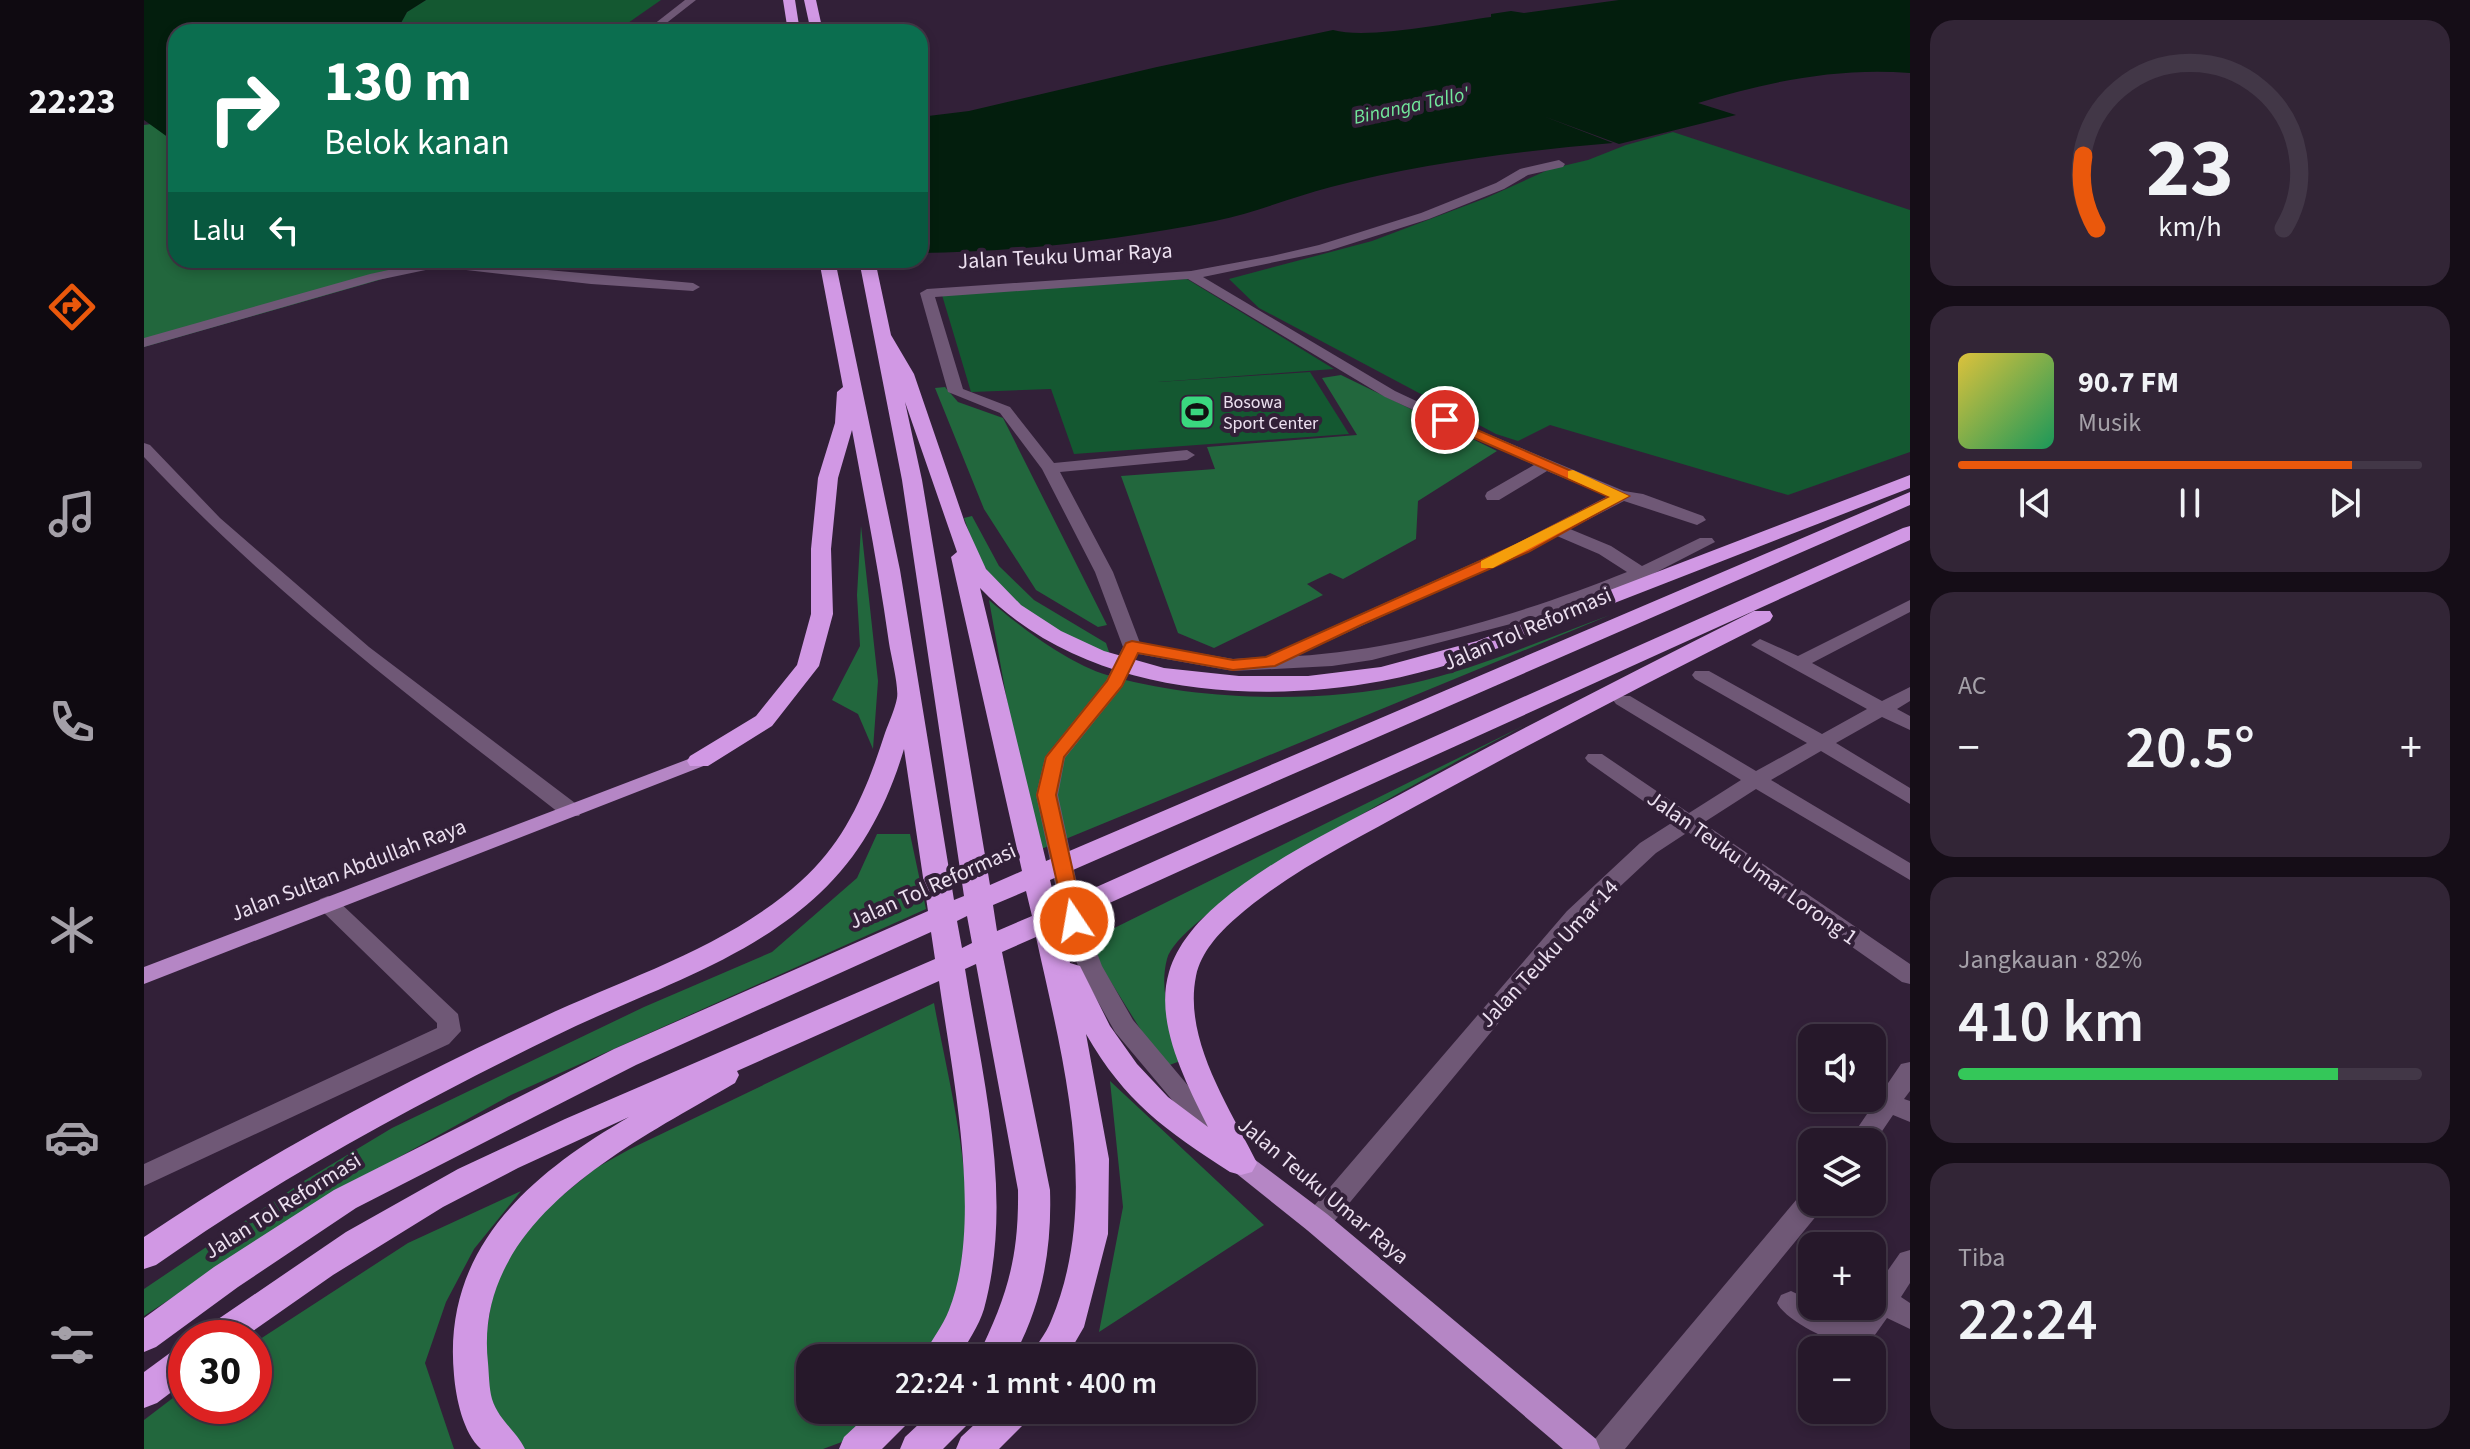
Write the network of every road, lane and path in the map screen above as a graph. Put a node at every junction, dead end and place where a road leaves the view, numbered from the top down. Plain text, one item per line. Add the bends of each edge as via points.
1 (691, 0) edge
2 (789, 0) edge
3 (810, 0) edge
4 (660, 24) edge
5 (793, 24) edge
6 (815, 24) edge
7 (1559, 164) dead end
8 (410, 268) edge
9 (484, 268) edge
10 (828, 268) edge
11 (869, 268) edge
12 (1191, 275) junction
13 (693, 287) dead end
14 (886, 339) junction
15 (144, 343) edge
16 (848, 372) junction
17 (144, 448) edge
18 (1187, 455) dead end
19 (1547, 464) junction
20 (1050, 468) junction
21 (1910, 481) edge
22 (1493, 496) dead end
23 (1621, 496) junction
24 (1910, 498) edge
25 (1697, 520) dead end
26 (955, 523) junction
27 (1557, 530) junction
28 (1910, 532) edge
29 (1910, 540) edge
30 (1706, 542) dead end
31 (1641, 573) junction
32 (1910, 605) edge
33 (1760, 645) dead end
34 (1132, 647) junction
35 (1269, 662) junction
36 (1798, 663) junction
37 (1702, 675) dead end
38 (1910, 693) edge
39 (908, 697) junction
40 (1623, 700) dead end
41 (1882, 709) junction
42 (1910, 724) edge
43 (1824, 744) junction
44 (1595, 758) dead end
45 (699, 761) joint
46 (1757, 779) junction
47 (1910, 797) edge
48 (571, 811) junction
49 (1688, 820) junction
50 (1910, 873) edge
51 (1041, 901) junction
52 (328, 904) junction
53 (144, 976) edge
54 (1910, 976) edge
55 (778, 1041) junction
56 (1910, 1071) edge
57 (1899, 1108) edge
58 (1877, 1128) edge
59 (1241, 1163) junction
60 (144, 1176) edge
61 (1800, 1216) edge
62 (1317, 1222) junction
63 (144, 1255) edge
64 (1910, 1261) edge
65 (1886, 1297) edge
66 (1791, 1303) dead end
67 (1886, 1303) edge
68 (1798, 1307) edge
69 (1910, 1317) edge
70 (244, 1320) edge
71 (1822, 1320) edge
72 (1867, 1320) edge
73 (144, 1337) edge
74 (948, 1344) edge
75 (1002, 1344) edge
76 (1056, 1344) edge
77 (168, 1374) edge
78 (144, 1392) edge
79 (883, 1424) edge
80 (944, 1424) edge
81 (1000, 1424) edge
82 (507, 1449) edge
83 (857, 1449) edge
84 (918, 1449) edge
85 (974, 1449) edge
86 (1585, 1449) edge
87 (1606, 1449) edge

1 - 4 street
2 - 5 highway
3 - 6 highway
7 - 12 street, Jalan Teuku Umar Raya via 1524,172 1425,216 1323,248
8 - 15 street
9 - 13 street
10 - 16 highway
11 - 14 highway
12 - 19 street via 1390,394
12 - 20 street, Jalan Teuku Umar Raya via 928,292 956,392 1005,410
14 - 26 highway via 905,374
14 - 75 highway via 983,928 1034,1190 1032,1258
16 - 39 highway via 881,526
16 - 45 highway via 844,423 828,478 822,614 808,666 764,721
17 - 48 street via 214,522 362,651
18 - 20 street
19 - 22 street
19 - 23 street
20 - 34 street, Jalan Teuku Umar Raya via 1104,572
21 - 26 highway via 1485,646 1382,674 1280,683 1162,675 1096,656 1053,636 1013,610 976,571
23 - 25 street
23 - 27 street
24 - 73 highway, Jalan Tol Reformasi via 611,1064 345,1199
26 - 51 highway
27 - 31 street via 1605,550
27 - 35 street
28 - 55 highway
29 - 59 highway via 1496,751 1327,845 1250,893 1202,935 1181,977 1179,997 1192,1055
30 - 31 street
31 - 35 street via 1558,606 1401,648 1332,660
32 - 36 street
33 - 36 street
34 - 35 street via 1233,665
34 - 59 street, Jalan Teuku Umar Raya via 1115,683 1055,757 1049,808 1074,921 1090,966 1124,1026
36 - 41 street
37 - 43 street
38 - 41 street, Jalan Teuku Umar 14
39 - 63 highway via 882,785 857,834 812,887 771,920 505,1047 306,1152
39 - 74 highway via 979,1150 979,1250 966,1312
40 - 46 street
41 - 42 street
41 - 43 street, Jalan Teuku Umar 14
43 - 46 street, Jalan Teuku Umar 14
43 - 47 street
44 - 49 street, Jalan Teuku Umar Lorong 1
45 - 48 main road, Jalan Sultan Abdullah Raya
46 - 49 street, Jalan Teuku Umar 14
46 - 50 street
48 - 52 main road, Jalan Sultan Abdullah Raya
49 - 54 street, Jalan Teuku Umar Lorong 1
49 - 62 street, Jalan Teuku Umar 14 via 1648,848 1575,916
51 - 59 highway via 1081,1002 1124,1069 1171,1118
51 - 76 highway via 1093,1159 1092,1234 1067,1327
52 - 53 main road, Jalan Sultan Abdullah Raya
52 - 60 street via 449,1020 449,1031
55 - 70 highway via 646,1094 504,1161 370,1235
55 - 82 highway via 611,1142 537,1197 491,1257 468,1341 474,1398 489,1433
56 - 57 street
57 - 58 street
59 - 62 main road, Jalan Teuku Umar Raya
61 - 87 street
62 - 86 main road, Jalan Teuku Umar Raya
64 - 65 street
66 - 68 street
67 - 69 street
71 - 72 street via 1857,1332
77 - 78 highway
79 - 83 highway
80 - 84 highway
81 - 85 highway

